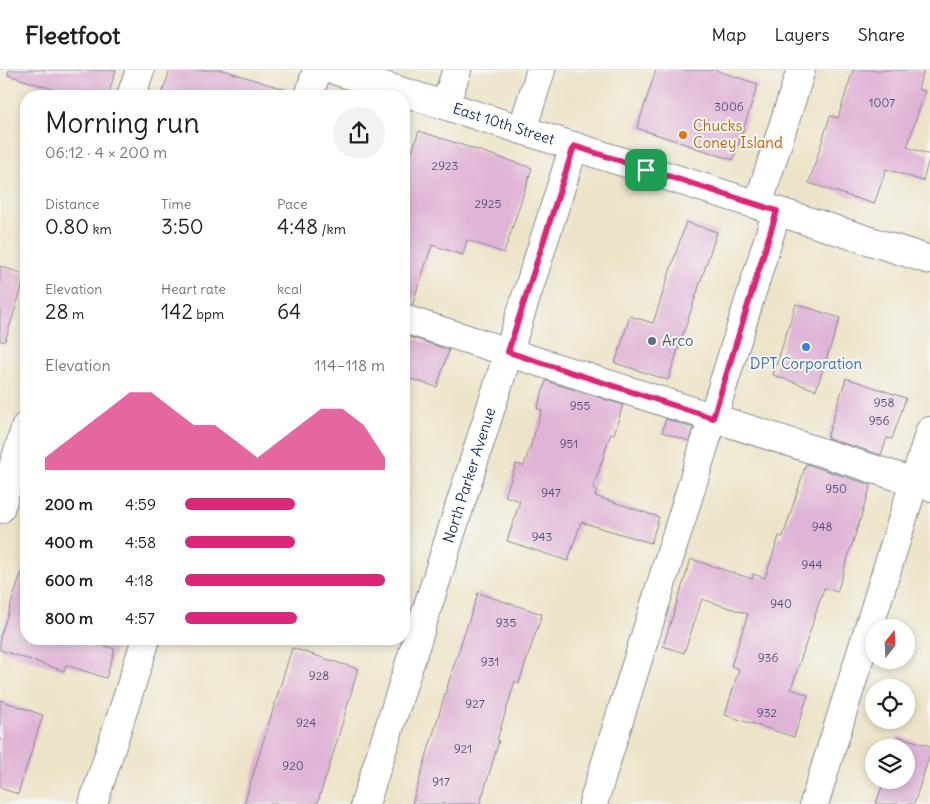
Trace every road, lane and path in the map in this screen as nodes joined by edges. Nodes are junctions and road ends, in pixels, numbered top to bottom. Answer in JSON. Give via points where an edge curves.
{"nodes":[{"id":1,"x":140,"y":70,"type":"edge"},
{"id":2,"x":317,"y":70,"type":"edge"},
{"id":3,"x":334,"y":70,"type":"edge"},
{"id":4,"x":457,"y":70,"type":"edge"},
{"id":5,"x":541,"y":70,"type":"edge"},
{"id":6,"x":801,"y":70,"type":"edge"},
{"id":7,"x":133,"y":90,"type":"edge"},
{"id":8,"x":311,"y":90,"type":"edge"},
{"id":9,"x":397,"y":90,"type":"edge"},
{"id":10,"x":410,"y":94,"type":"edge"},
{"id":11,"x":445,"y":105,"type":"junction"},
{"id":12,"x":522,"y":130,"type":"junction"},
{"id":13,"x":574,"y":146,"type":"junction"},
{"id":14,"x":768,"y":208,"type":"junction"},
{"id":15,"x":930,"y":260,"type":"edge"},
{"id":16,"x":410,"y":321,"type":"edge"},
{"id":17,"x":508,"y":352,"type":"junction"},
{"id":18,"x":713,"y":418,"type":"junction"},
{"id":19,"x":930,"y":431,"type":"edge"},
{"id":20,"x":20,"y":445,"type":"edge"},
{"id":21,"x":922,"y":485,"type":"edge"},
{"id":22,"x":0,"y":509,"type":"edge"},
{"id":23,"x":144,"y":645,"type":"edge"},
{"id":24,"x":93,"y":804,"type":"edge"},
{"id":25,"x":365,"y":804,"type":"edge"},
{"id":26,"x":593,"y":804,"type":"edge"},
{"id":27,"x":814,"y":804,"type":"edge"}],
"edges":[{"from":1,"to":7,"type":"street"},
{"from":2,"to":8,"type":"street"},
{"from":3,"to":9,"type":"street","name":"East 10th Street"},
{"from":4,"to":11,"type":"street"},
{"from":5,"to":12,"type":"street"},
{"from":6,"to":14,"type":"street"},
{"from":10,"to":11,"type":"street","name":"East 10th Street"},
{"from":11,"to":12,"type":"street","name":"East 10th Street"},
{"from":12,"to":13,"type":"street","name":"East 10th Street"},
{"from":13,"to":14,"type":"street","name":"East 10th Street"},
{"from":13,"to":17,"type":"street","name":"North Parker Avenue"},
{"from":14,"to":15,"type":"street","name":"East 10th Street"},
{"from":14,"to":18,"type":"street"},
{"from":16,"to":17,"type":"street"},
{"from":17,"to":18,"type":"street"},
{"from":17,"to":25,"type":"street","name":"North Parker Avenue"},
{"from":18,"to":21,"type":"street"},
{"from":18,"to":26,"type":"street"},
{"from":19,"to":21,"type":"street"},
{"from":20,"to":22,"type":"street"},
{"from":21,"to":27,"type":"street"},
{"from":23,"to":24,"type":"street"}]}
